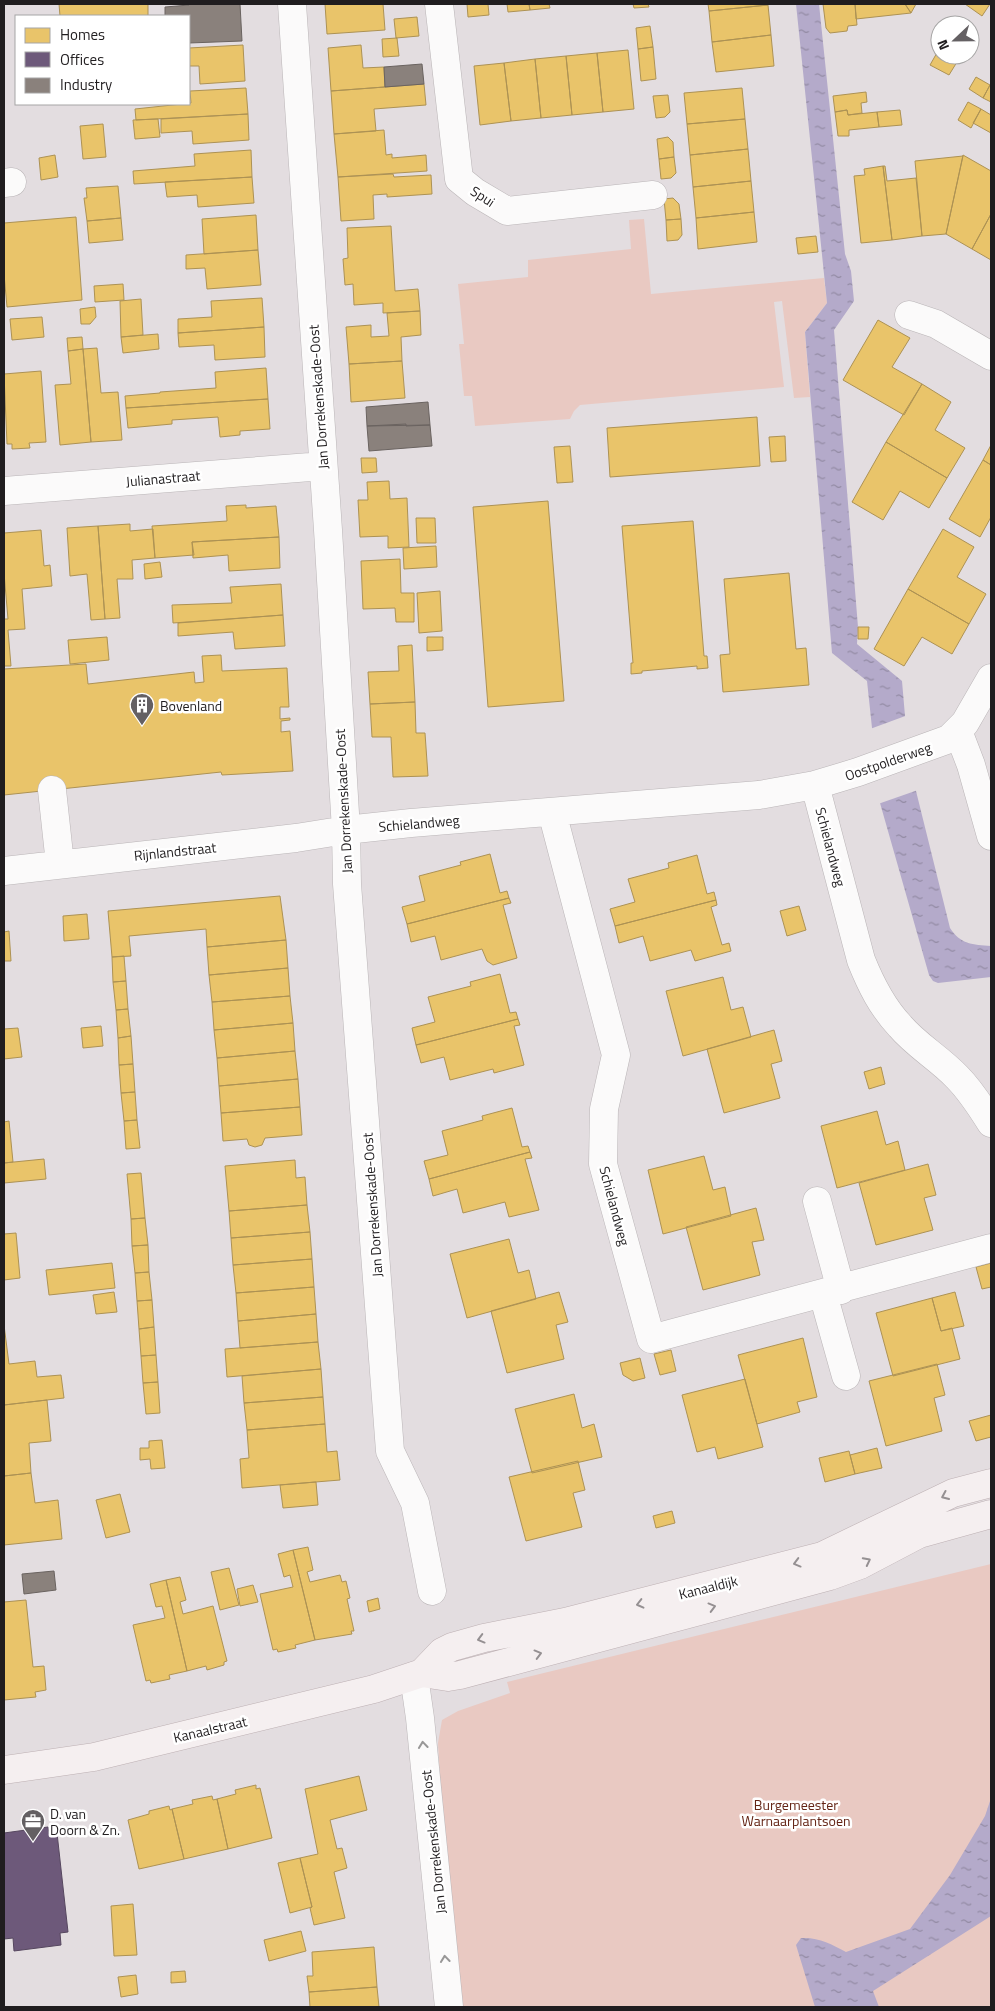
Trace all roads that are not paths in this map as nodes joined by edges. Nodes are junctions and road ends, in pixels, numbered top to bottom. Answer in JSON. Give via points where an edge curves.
{"nodes":[{"id":1,"x":292,"y":4,"type":"edge"},
{"id":2,"x":439,"y":4,"type":"edge"},
{"id":3,"x":653,"y":196,"type":"dead end"},
{"id":4,"x":909,"y":315,"type":"dead end"},
{"id":5,"x":991,"y":356,"type":"edge"},
{"id":6,"x":323,"y":466,"type":"junction"},
{"id":7,"x":4,"y":491,"type":"edge"},
{"id":8,"x":991,"y":678,"type":"edge"},
{"id":9,"x":958,"y":731,"type":"junction"},
{"id":10,"x":815,"y":785,"type":"junction"},
{"id":11,"x":52,"y":790,"type":"dead end"},
{"id":12,"x":552,"y":812,"type":"junction"},
{"id":13,"x":346,"y":830,"type":"junction"},
{"id":14,"x":991,"y":836,"type":"edge"},
{"id":15,"x":60,"y":864,"type":"junction"},
{"id":16,"x":4,"y":871,"type":"edge"},
{"id":17,"x":991,"y":1123,"type":"edge"},
{"id":18,"x":817,"y":1201,"type":"dead end"},
{"id":19,"x":991,"y":1248,"type":"edge"},
{"id":20,"x":832,"y":1292,"type":"junction"},
{"id":21,"x":846,"y":1376,"type":"dead end"},
{"id":22,"x":991,"y":1483,"type":"edge"},
{"id":23,"x":991,"y":1514,"type":"edge"},
{"id":24,"x":432,"y":1591,"type":"dead end"},
{"id":25,"x":418,"y":1675,"type":"junction"},
{"id":26,"x":4,"y":1770,"type":"edge"},
{"id":27,"x":450,"y":2007,"type":"edge"}],
"edges":[{"from":1,"to":6,"type":"street","name":"Jan Dorrekenskade-Oost"},
{"from":2,"to":3,"type":"street","name":"Spui","via":[[459,179],[507,211]]},
{"from":4,"to":5,"type":"street","via":[[936,324]]},
{"from":6,"to":7,"type":"street","name":"Julianastraat"},
{"from":6,"to":13,"type":"street","name":"Jan Dorrekenskade-Oost"},
{"from":8,"to":9,"type":"street","name":"Oostpolderweg"},
{"from":9,"to":10,"type":"street","name":"Oostpolderweg","via":[[920,750]]},
{"from":9,"to":14,"type":"street","via":[[972,765]]},
{"from":10,"to":12,"type":"street","name":"Schielandweg","via":[[759,795]]},
{"from":10,"to":17,"type":"street","name":"Schielandweg","via":[[872,987],[885,1009],[917,1044],[957,1077]]},
{"from":11,"to":15,"type":"street"},
{"from":12,"to":13,"type":"street","name":"Schielandweg"},
{"from":12,"to":20,"type":"street","name":"Schielandweg","via":[[616,1056],[604,1109],[603,1164],[651,1339]]},
{"from":13,"to":15,"type":"street","name":"Rijnlandstraat"},
{"from":13,"to":24,"type":"street","name":"Jan Dorrekenskade-Oost","via":[[347,884],[390,1451],[415,1503]]},
{"from":15,"to":16,"type":"street","name":"Rijnlandstraat"},
{"from":18,"to":20,"type":"street"},
{"from":19,"to":20,"type":"street","name":"Schielandweg"},
{"from":20,"to":21,"type":"street"},
{"from":22,"to":25,"type":"main road","name":"Kanaaldijk","one_way":true,"via":[[953,1493],[822,1556],[565,1622],[468,1642],[442,1652]]},
{"from":25,"to":23,"type":"main road","name":"Kanaaldijk","one_way":true,"via":[[460,1675],[830,1576],[860,1565],[919,1534]]},
{"from":25,"to":26,"type":"main road","name":"Kanaalstraat","via":[[350,1696],[94,1757]]},
{"from":27,"to":25,"type":"street","name":"Jan Dorrekenskade-Oost","one_way":true}]}
